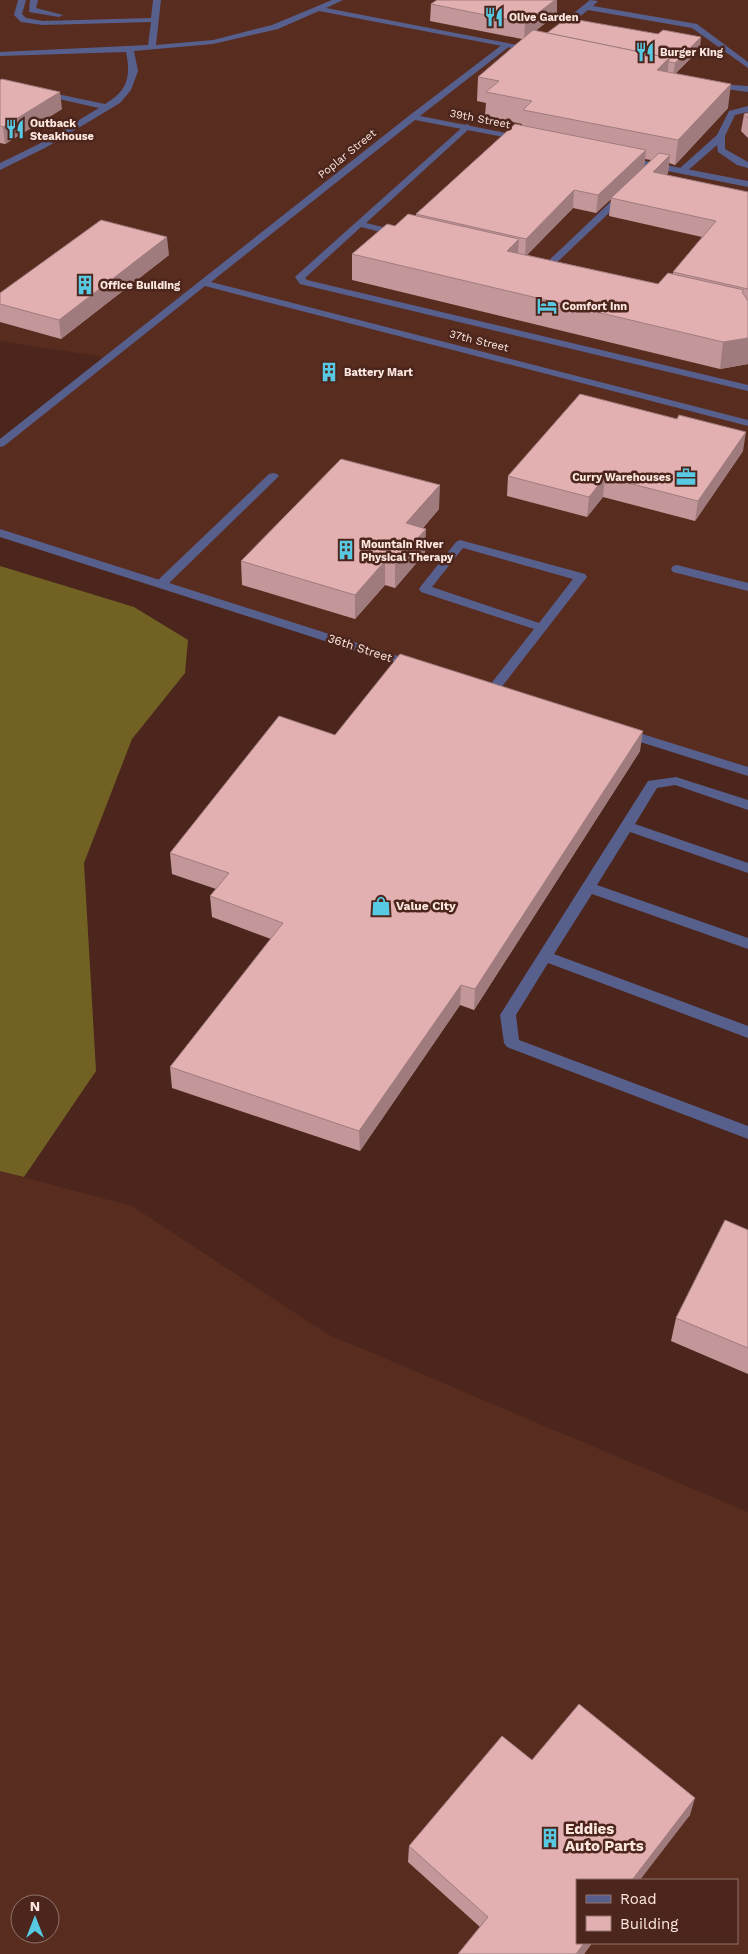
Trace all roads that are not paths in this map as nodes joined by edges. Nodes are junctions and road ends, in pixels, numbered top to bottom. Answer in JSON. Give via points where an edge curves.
{"nodes":[{"id":1,"x":22,"y":0,"type":"edge"},
{"id":2,"x":34,"y":0,"type":"edge"},
{"id":3,"x":157,"y":0,"type":"edge"},
{"id":4,"x":339,"y":0,"type":"edge"},
{"id":5,"x":596,"y":0,"type":"edge"},
{"id":6,"x":587,"y":7,"type":"junction"},
{"id":7,"x":318,"y":9,"type":"junction"},
{"id":8,"x":155,"y":20,"type":"junction"},
{"id":9,"x":548,"y":38,"type":"edge"},
{"id":10,"x":506,"y":46,"type":"junction"},
{"id":11,"x":152,"y":48,"type":"junction"},
{"id":12,"x":542,"y":48,"type":"edge"},
{"id":13,"x":130,"y":50,"type":"junction"},
{"id":14,"x":0,"y":54,"type":"edge"},
{"id":15,"x":748,"y":66,"type":"edge"},
{"id":16,"x":0,"y":84,"type":"edge"},
{"id":17,"x":704,"y":85,"type":"edge"},
{"id":18,"x":748,"y":89,"type":"edge"},
{"id":19,"x":106,"y":107,"type":"junction"},
{"id":20,"x":748,"y":109,"type":"edge"},
{"id":21,"x":413,"y":116,"type":"junction"},
{"id":22,"x":466,"y":127,"type":"junction"},
{"id":23,"x":721,"y":136,"type":"junction"},
{"id":24,"x":532,"y":141,"type":"edge"},
{"id":25,"x":616,"y":158,"type":"edge"},
{"id":26,"x":748,"y":165,"type":"edge"},
{"id":27,"x":0,"y":167,"type":"edge"},
{"id":28,"x":682,"y":171,"type":"junction"},
{"id":29,"x":748,"y":184,"type":"edge"},
{"id":30,"x":633,"y":186,"type":"edge"},
{"id":31,"x":360,"y":224,"type":"junction"},
{"id":32,"x":407,"y":235,"type":"edge"},
{"id":33,"x":547,"y":267,"type":"edge"},
{"id":34,"x":204,"y":283,"type":"junction"},
{"id":35,"x":748,"y":388,"type":"edge"},
{"id":36,"x":748,"y":424,"type":"edge"},
{"id":37,"x":0,"y":444,"type":"edge"},
{"id":38,"x":273,"y":476,"type":"dead end"},
{"id":39,"x":0,"y":533,"type":"edge"},
{"id":40,"x":677,"y":569,"type":"dead end"},
{"id":41,"x":161,"y":584,"type":"junction"},
{"id":42,"x":748,"y":588,"type":"edge"},
{"id":43,"x":540,"y":627,"type":"junction"},
{"id":44,"x":423,"y":668,"type":"edge"},
{"id":45,"x":478,"y":686,"type":"edge"},
{"id":46,"x":615,"y":730,"type":"edge"},
{"id":47,"x":748,"y":772,"type":"edge"},
{"id":48,"x":748,"y":805,"type":"edge"},
{"id":49,"x":626,"y":826,"type":"junction"},
{"id":50,"x":748,"y":868,"type":"edge"},
{"id":51,"x":588,"y":887,"type":"junction"},
{"id":52,"x":748,"y":944,"type":"edge"},
{"id":53,"x":544,"y":956,"type":"junction"},
{"id":54,"x":748,"y":1032,"type":"edge"},
{"id":55,"x":748,"y":1133,"type":"edge"}],
"edges":[{"from":1,"to":8,"type":"street","via":[[18,15],[24,20],[43,23]]},
{"from":2,"to":8,"type":"street","via":[[32,10],[51,15]]},
{"from":3,"to":8,"type":"street"},
{"from":4,"to":7,"type":"street"},
{"from":5,"to":6,"type":"street"},
{"from":6,"to":9,"type":"street"},
{"from":6,"to":15,"type":"street","via":[[694,26]]},
{"from":7,"to":10,"type":"street"},
{"from":7,"to":11,"type":"street","via":[[247,35]]},
{"from":8,"to":11,"type":"street"},
{"from":10,"to":12,"type":"street"},
{"from":10,"to":21,"type":"street","name":"Poplar Street"},
{"from":11,"to":13,"type":"street"},
{"from":13,"to":14,"type":"street"},
{"from":13,"to":19,"type":"street","via":[[134,72],[127,90]]},
{"from":16,"to":19,"type":"street"},
{"from":17,"to":18,"type":"street"},
{"from":19,"to":27,"type":"street"},
{"from":20,"to":23,"type":"street","via":[[732,113]]},
{"from":21,"to":22,"type":"street","name":"39th Street"},
{"from":21,"to":34,"type":"street","name":"Poplar Street"},
{"from":22,"to":24,"type":"street","name":"39th Street"},
{"from":22,"to":31,"type":"street"},
{"from":23,"to":26,"type":"street","via":[[721,150]]},
{"from":23,"to":28,"type":"street"},
{"from":25,"to":28,"type":"street","via":[[650,169]]},
{"from":28,"to":29,"type":"street"},
{"from":30,"to":33,"type":"street"},
{"from":31,"to":32,"type":"street"},
{"from":31,"to":35,"type":"street","via":[[300,277],[303,282]]},
{"from":34,"to":36,"type":"street","name":"37th Street"},
{"from":34,"to":37,"type":"street"},
{"from":38,"to":41,"type":"street"},
{"from":39,"to":41,"type":"street","name":"36th Street"},
{"from":40,"to":42,"type":"street"},
{"from":41,"to":44,"type":"street","name":"36th Street"},
{"from":43,"to":43,"type":"street","via":[[581,576],[460,544],[424,589]]},
{"from":43,"to":45,"type":"street","via":[[497,692]]},
{"from":46,"to":47,"type":"street"},
{"from":48,"to":49,"type":"street","via":[[676,781],[653,784]]},
{"from":49,"to":50,"type":"street"},
{"from":49,"to":51,"type":"street"},
{"from":51,"to":52,"type":"street"},
{"from":51,"to":53,"type":"street"},
{"from":53,"to":54,"type":"street"},
{"from":53,"to":55,"type":"street","via":[[508,1014],[512,1043]]}]}
